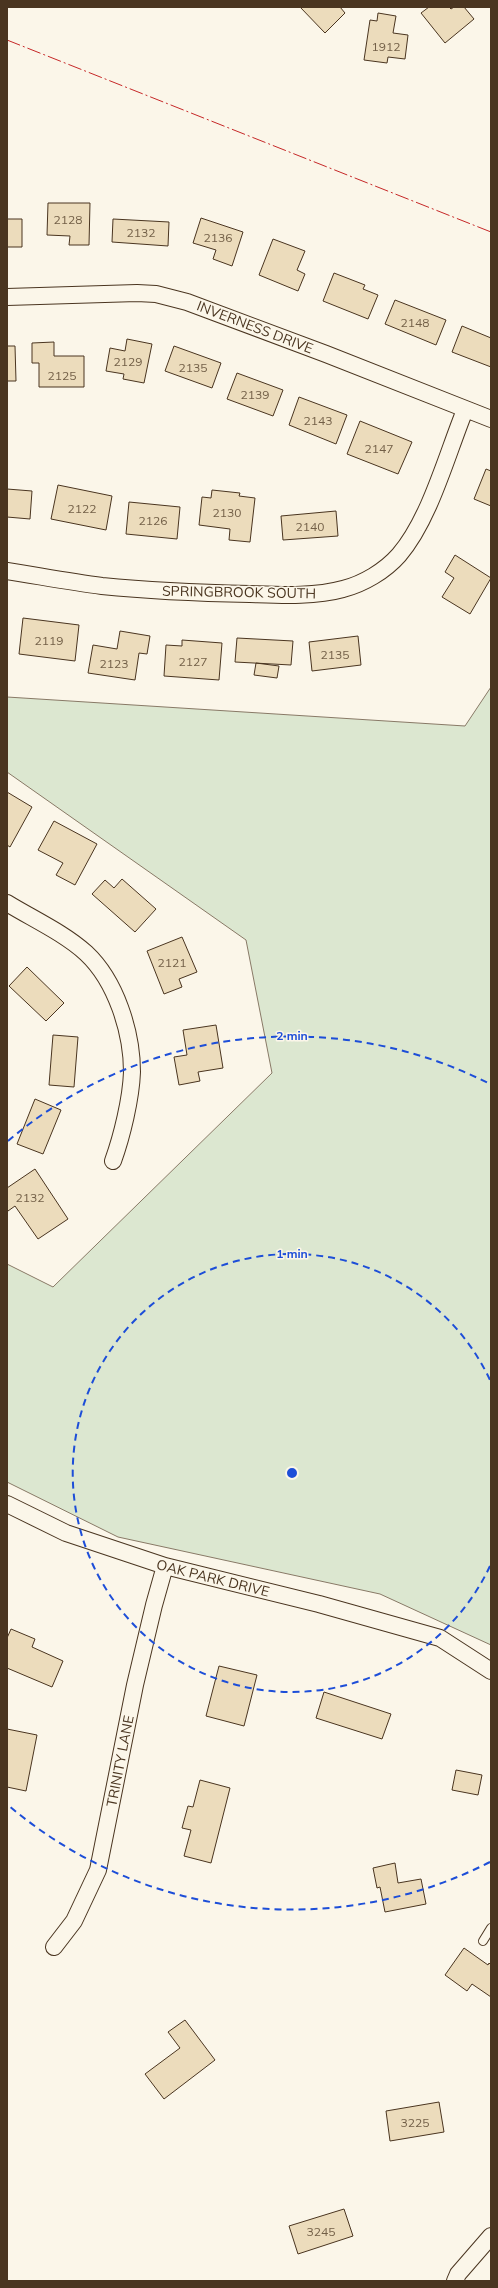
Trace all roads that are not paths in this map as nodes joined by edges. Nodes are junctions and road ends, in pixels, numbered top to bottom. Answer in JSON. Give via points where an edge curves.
{"nodes":[{"id":1,"x":7,"y":297,"type":"edge"},
{"id":2,"x":465,"y":410,"type":"junction"},
{"id":3,"x":491,"y":419,"type":"edge"},
{"id":4,"x":7,"y":571,"type":"edge"},
{"id":5,"x":7,"y":903,"type":"edge"},
{"id":6,"x":113,"y":1161,"type":"dead end"},
{"id":7,"x":7,"y":1504,"type":"edge"},
{"id":8,"x":165,"y":1566,"type":"junction"},
{"id":9,"x":491,"y":1671,"type":"edge"},
{"id":10,"x":491,"y":1928,"type":"edge"},
{"id":11,"x":483,"y":1941,"type":"dead end"},
{"id":12,"x":54,"y":1947,"type":"dead end"},
{"id":13,"x":491,"y":2236,"type":"edge"},
{"id":14,"x":455,"y":2281,"type":"edge"}],
"edges":[{"from":1,"to":2,"type":"street","name":"INVERNESS DRIVE","via":[[156,294],[187,302],[319,351]]},
{"from":2,"to":3,"type":"street","name":"INVERNESS DRIVE"},
{"from":2,"to":4,"type":"street","name":"SPRINGBROOK SOUTH","via":[[413,536],[388,566],[357,584],[322,593],[189,593],[100,586]]},
{"from":5,"to":6,"type":"street","via":[[69,940],[87,954],[99,968],[117,999],[128,1040],[132,1073],[130,1092]]},
{"from":7,"to":8,"type":"street","name":"OAK PARK DRIVE","via":[[66,1533]]},
{"from":8,"to":9,"type":"street","name":"OAK PARK DRIVE","via":[[425,1632],[440,1638]]},
{"from":8,"to":12,"type":"street","name":"TRINITY LANE","via":[[135,1685],[98,1870],[74,1921]]},
{"from":10,"to":11,"type":"lane"},
{"from":13,"to":14,"type":"street","via":[[458,2274]]}]}
